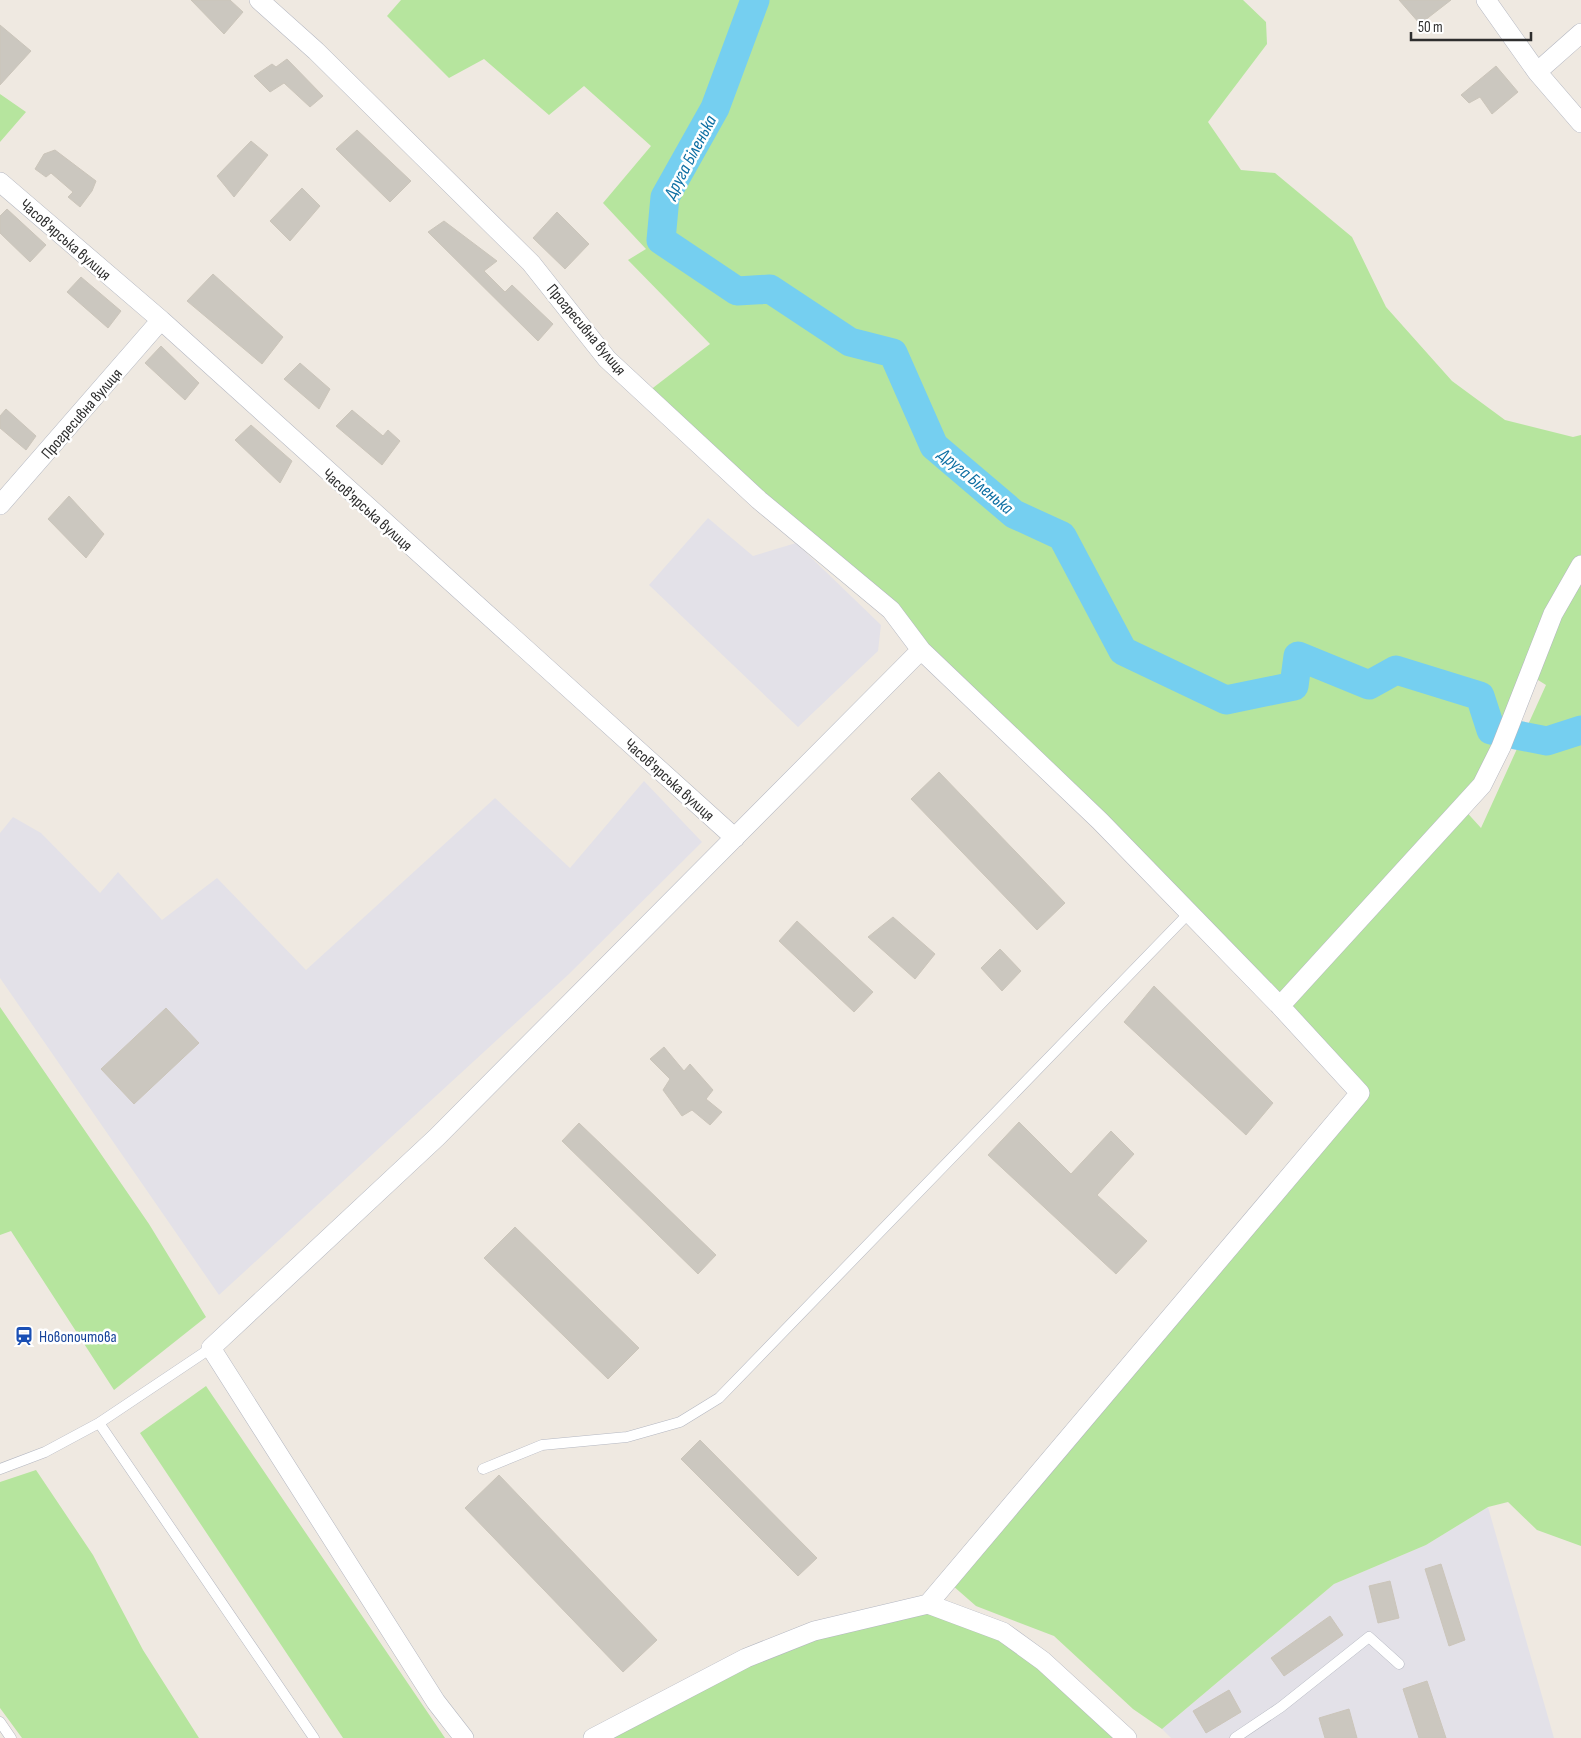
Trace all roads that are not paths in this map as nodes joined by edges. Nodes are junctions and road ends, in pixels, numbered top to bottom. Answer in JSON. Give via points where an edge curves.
{"nodes":[{"id":1,"x":259,"y":0,"type":"edge"},
{"id":2,"x":1486,"y":0,"type":"edge"},
{"id":3,"x":1581,"y":33,"type":"edge"},
{"id":4,"x":1537,"y":72,"type":"junction"},
{"id":5,"x":1581,"y":123,"type":"edge"},
{"id":6,"x":0,"y":182,"type":"edge"},
{"id":7,"x":161,"y":320,"type":"junction"},
{"id":8,"x":0,"y":505,"type":"edge"},
{"id":9,"x":1581,"y":565,"type":"edge"},
{"id":10,"x":921,"y":650,"type":"junction"},
{"id":11,"x":735,"y":838,"type":"junction"},
{"id":12,"x":1189,"y":912,"type":"junction"},
{"id":13,"x":1280,"y":1006,"type":"junction"},
{"id":14,"x":210,"y":1348,"type":"junction"},
{"id":15,"x":99,"y":1423,"type":"junction"},
{"id":16,"x":0,"y":1469,"type":"edge"},
{"id":17,"x":483,"y":1469,"type":"dead end"},
{"id":18,"x":928,"y":1604,"type":"junction"},
{"id":19,"x":1399,"y":1664,"type":"dead end"},
{"id":20,"x":0,"y":1722,"type":"edge"},
{"id":21,"x":11,"y":1738,"type":"edge"},
{"id":22,"x":314,"y":1738,"type":"edge"},
{"id":23,"x":464,"y":1738,"type":"edge"},
{"id":24,"x":593,"y":1738,"type":"edge"},
{"id":25,"x":1127,"y":1738,"type":"edge"},
{"id":26,"x":1235,"y":1738,"type":"edge"}],
"edges":[{"from":1,"to":10,"type":"street","name":"Прогресивна вулиця","via":[[316,51],[531,263],[607,358],[759,500],[891,610]]},
{"from":2,"to":4,"type":"street"},
{"from":3,"to":4,"type":"street"},
{"from":4,"to":5,"type":"street"},
{"from":6,"to":7,"type":"street","name":"Часов'ярська вулиця"},
{"from":7,"to":8,"type":"street","name":"Прогресивна вулиця"},
{"from":7,"to":11,"type":"street","name":"Часов'ярська вулиця"},
{"from":9,"to":13,"type":"street","via":[[1553,614],[1501,747],[1482,785]]},
{"from":10,"to":11,"type":"street"},
{"from":10,"to":12,"type":"street","name":"Прогресивна вулиця","via":[[1100,821]]},
{"from":11,"to":14,"type":"street","via":[[437,1137]]},
{"from":12,"to":13,"type":"street","name":"Прогресивна вулиця"},
{"from":12,"to":17,"type":"lane","via":[[719,1398],[680,1422],[627,1437],[542,1445]]},
{"from":13,"to":18,"type":"street","name":"Прогресивна вулиця","via":[[1360,1093]]},
{"from":14,"to":15,"type":"lane"},
{"from":14,"to":23,"type":"street","via":[[436,1702]]},
{"from":15,"to":16,"type":"lane","via":[[45,1452]]},
{"from":15,"to":22,"type":"lane"},
{"from":18,"to":24,"type":"street","via":[[814,1631],[746,1658]]},
{"from":18,"to":25,"type":"street","via":[[1003,1632],[1043,1661]]},
{"from":19,"to":26,"type":"lane","via":[[1369,1637],[1281,1707]]},
{"from":20,"to":21,"type":"lane"}]}
